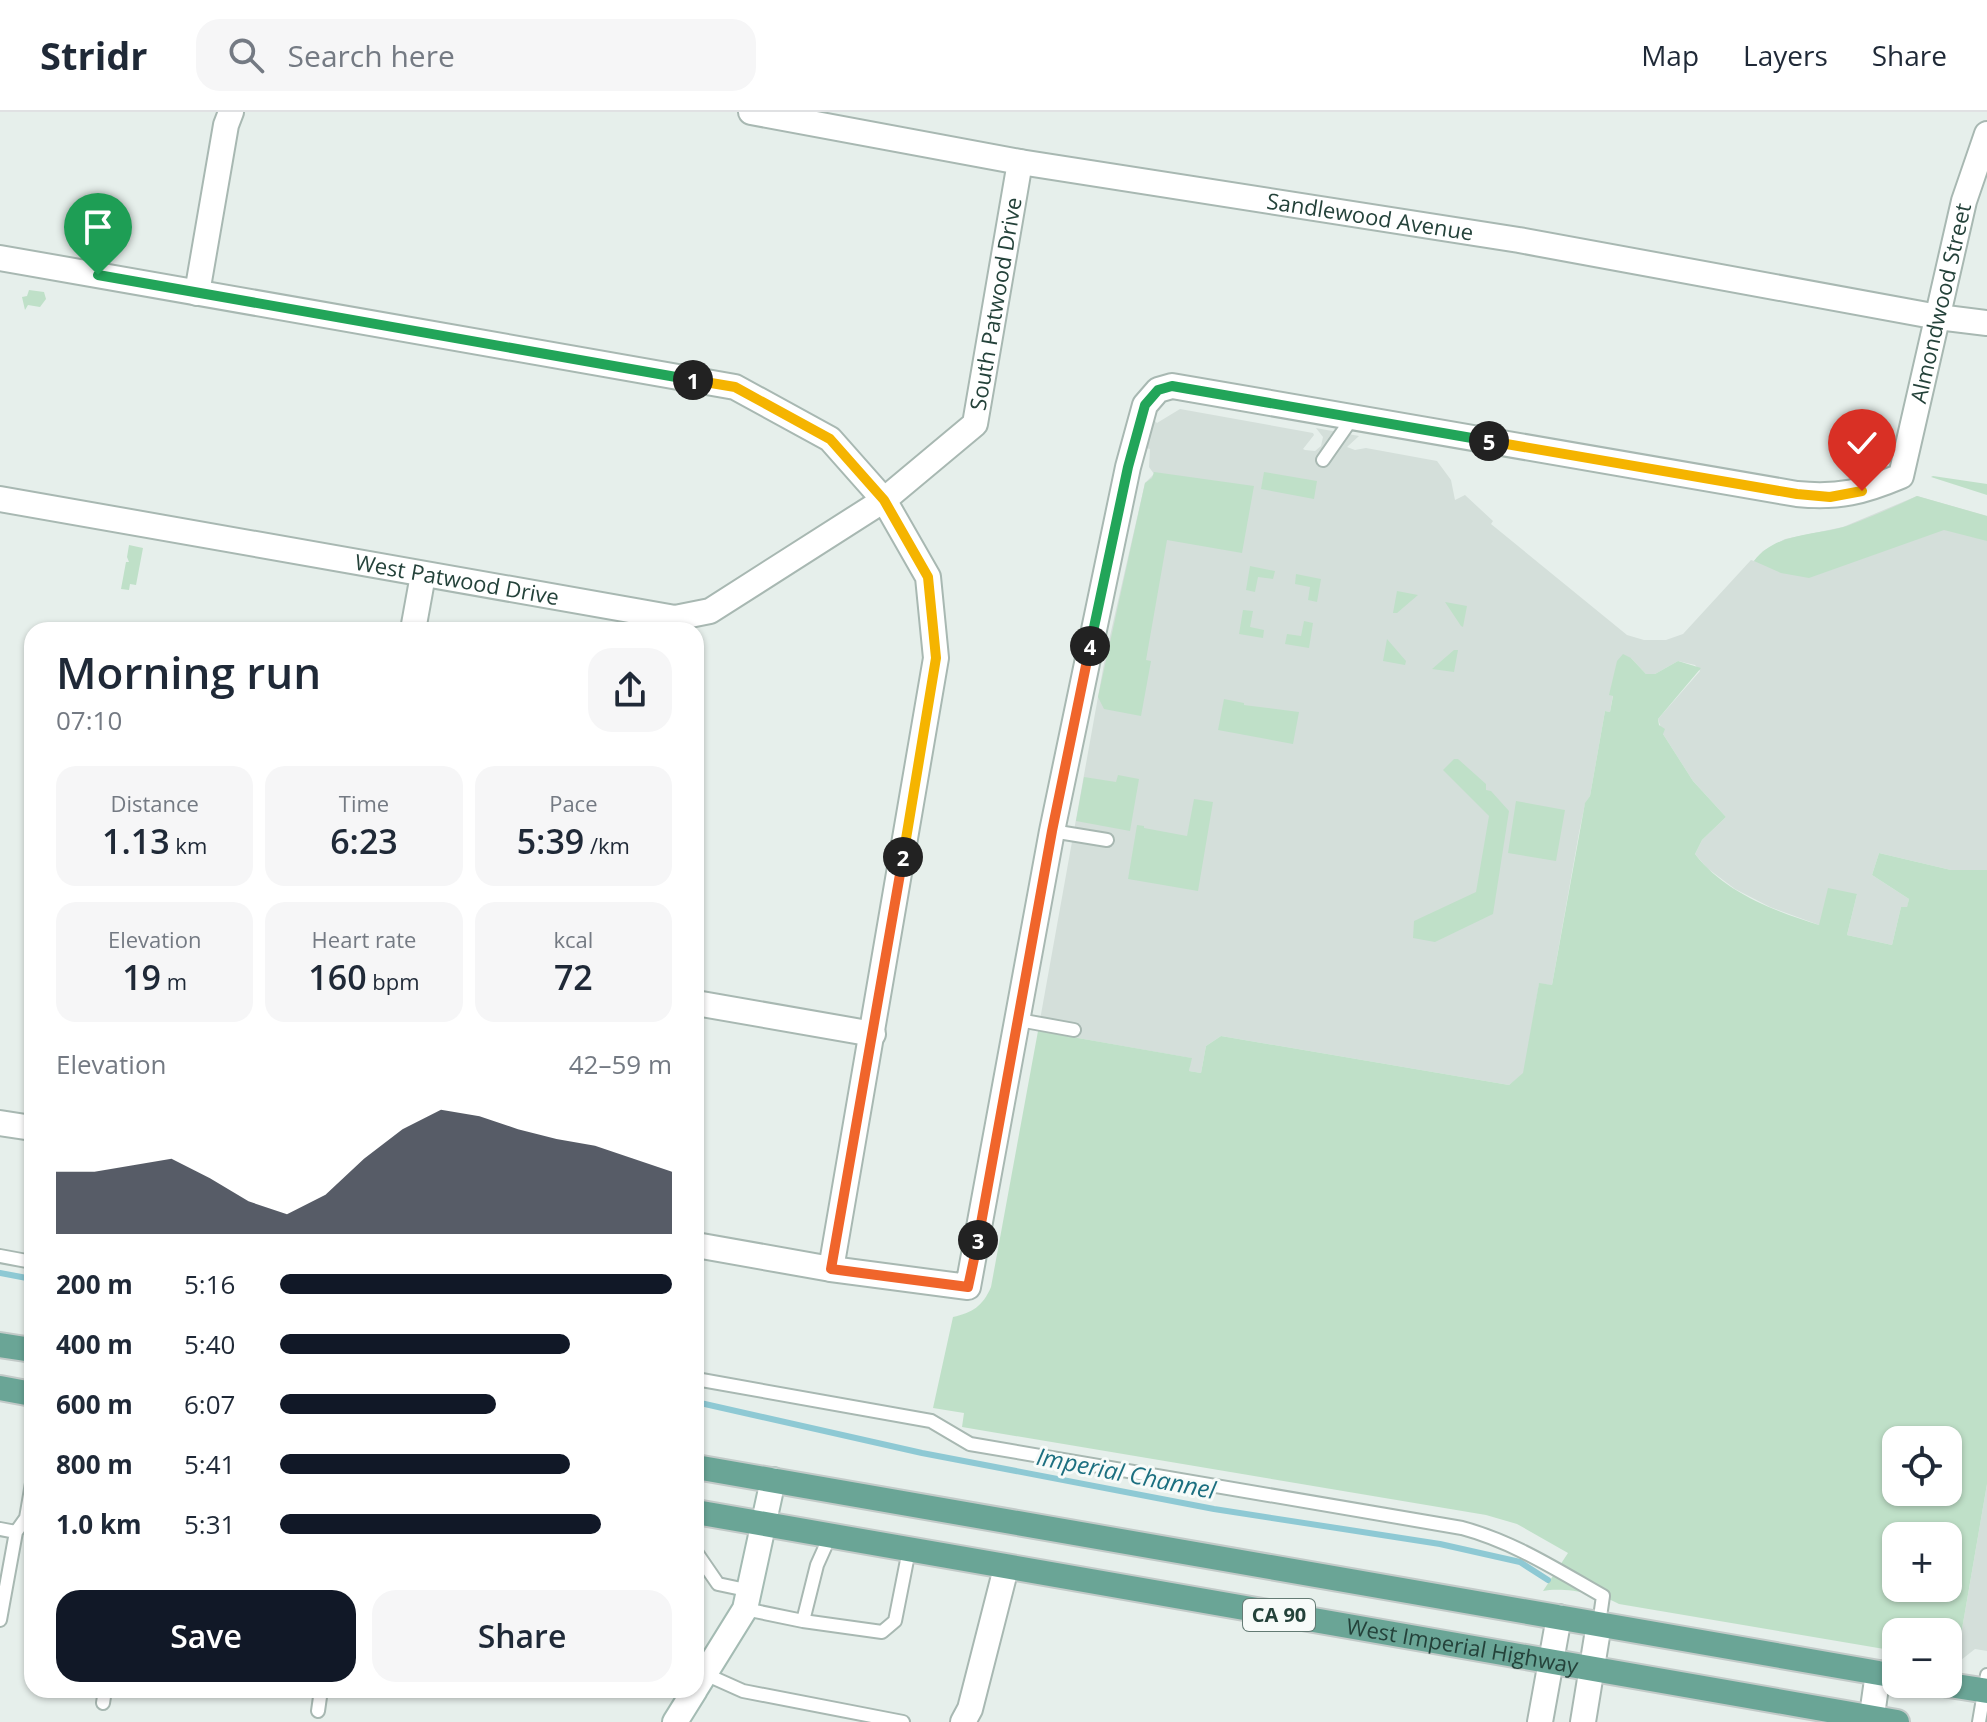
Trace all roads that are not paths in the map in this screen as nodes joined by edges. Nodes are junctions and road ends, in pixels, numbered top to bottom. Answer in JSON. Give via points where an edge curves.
{"nodes":[{"id":1,"x":231,"y":112,"type":"edge"},
{"id":2,"x":751,"y":112,"type":"edge"},
{"id":3,"x":1987,"y":134,"type":"edge"},
{"id":4,"x":1020,"y":162,"type":"junction"},
{"id":5,"x":0,"y":258,"type":"edge"},
{"id":6,"x":197,"y":293,"type":"junction"},
{"id":7,"x":1938,"y":317,"type":"junction"},
{"id":8,"x":1987,"y":323,"type":"edge"},
{"id":9,"x":1353,"y":417,"type":"junction"},
{"id":10,"x":1323,"y":460,"type":"dead end"},
{"id":11,"x":0,"y":499,"type":"edge"},
{"id":12,"x":884,"y":500,"type":"junction"},
{"id":13,"x":423,"y":575,"type":"junction"},
{"id":14,"x":414,"y":622,"type":"edge"},
{"id":15,"x":1052,"y":831,"type":"junction"},
{"id":16,"x":1107,"y":840,"type":"dead end"},
{"id":17,"x":704,"y":1004,"type":"edge"},
{"id":18,"x":1019,"y":1020,"type":"junction"},
{"id":19,"x":1074,"y":1030,"type":"dead end"},
{"id":20,"x":873,"y":1034,"type":"junction"},
{"id":21,"x":0,"y":1123,"type":"edge"},
{"id":22,"x":24,"y":1127,"type":"edge"},
{"id":23,"x":704,"y":1246,"type":"edge"},
{"id":24,"x":0,"y":1256,"type":"edge"},
{"id":25,"x":24,"y":1260,"type":"edge"},
{"id":26,"x":831,"y":1269,"type":"junction"},
{"id":27,"x":0,"y":1345,"type":"edge"},
{"id":28,"x":24,"y":1349,"type":"edge"},
{"id":29,"x":704,"y":1380,"type":"edge"},
{"id":30,"x":0,"y":1388,"type":"edge"},
{"id":31,"x":24,"y":1392,"type":"edge"},
{"id":32,"x":704,"y":1468,"type":"edge"},
{"id":33,"x":773,"y":1480,"type":"junction"},
{"id":34,"x":704,"y":1513,"type":"edge"},
{"id":35,"x":24,"y":1521,"type":"edge"},
{"id":36,"x":765,"y":1524,"type":"junction"},
{"id":37,"x":0,"y":1529,"type":"edge"},
{"id":38,"x":16,"y":1532,"type":"junction"},
{"id":39,"x":830,"y":1536,"type":"junction"},
{"id":40,"x":909,"y":1550,"type":"junction"},
{"id":41,"x":1006,"y":1568,"type":"junction"},
{"id":42,"x":704,"y":1569,"type":"edge"},
{"id":43,"x":748,"y":1600,"type":"junction"},
{"id":44,"x":1559,"y":1617,"type":"junction"},
{"id":45,"x":0,"y":1620,"type":"edge"},
{"id":46,"x":803,"y":1621,"type":"junction"},
{"id":47,"x":1599,"y":1624,"type":"junction"},
{"id":48,"x":1551,"y":1662,"type":"junction"},
{"id":49,"x":1592,"y":1669,"type":"junction"},
{"id":50,"x":1882,"y":1673,"type":"edge"},
{"id":51,"x":704,"y":1674,"type":"edge"},
{"id":52,"x":704,"y":1685,"type":"edge"},
{"id":53,"x":1962,"y":1685,"type":"edge"},
{"id":54,"x":1986,"y":1686,"type":"edge"},
{"id":55,"x":1882,"y":1688,"type":"edge"},
{"id":56,"x":320,"y":1698,"type":"edge"},
{"id":57,"x":690,"y":1698,"type":"edge"},
{"id":58,"x":318,"y":1711,"type":"dead end"},
{"id":59,"x":1871,"y":1720,"type":"edge"},
{"id":60,"x":675,"y":1722,"type":"edge"},
{"id":61,"x":903,"y":1722,"type":"edge"},
{"id":62,"x":963,"y":1722,"type":"edge"},
{"id":63,"x":1540,"y":1722,"type":"edge"},
{"id":64,"x":1583,"y":1722,"type":"edge"},
{"id":65,"x":1897,"y":1722,"type":"edge"},
{"id":66,"x":1979,"y":1722,"type":"edge"}],
"edges":[{"from":1,"to":6,"type":"street"},
{"from":2,"to":4,"type":"street","name":"Sandlewood Avenue"},
{"from":3,"to":7,"type":"street","name":"Almondwood Street","via":[[1964,201]]},
{"from":4,"to":7,"type":"street","name":"Sandlewood Avenue","via":[[1519,240]]},
{"from":4,"to":12,"type":"street","name":"South Patwood Drive","via":[[975,424]]},
{"from":5,"to":6,"type":"street"},
{"from":6,"to":12,"type":"street","via":[[735,387],[830,439]]},
{"from":7,"to":8,"type":"street","name":"Sandlewood Avenue"},
{"from":7,"to":9,"type":"street","name":"Almondwood Street","via":[[1901,476],[1847,495],[1816,496]]},
{"from":9,"to":10,"type":"lane"},
{"from":9,"to":15,"type":"street","via":[[1172,386],[1148,399],[1128,467]]},
{"from":11,"to":13,"type":"street","name":"West Patwood Drive"},
{"from":12,"to":13,"type":"street","name":"West Patwood Drive","via":[[710,611],[675,618]]},
{"from":12,"to":20,"type":"street","via":[[928,577],[936,658]]},
{"from":13,"to":14,"type":"street"},
{"from":15,"to":16,"type":"lane"},
{"from":15,"to":18,"type":"street"},
{"from":17,"to":20,"type":"street"},
{"from":18,"to":19,"type":"lane"},
{"from":18,"to":26,"type":"street","via":[[968,1287]]},
{"from":20,"to":26,"type":"street"},
{"from":21,"to":22,"type":"street"},
{"from":23,"to":26,"type":"street"},
{"from":24,"to":25,"type":"lane"},
{"from":27,"to":28,"type":"main road"},
{"from":29,"to":47,"type":"lane","via":[[931,1421],[970,1444],[1493,1536],[1603,1596]]},
{"from":30,"to":31,"type":"main road"},
{"from":32,"to":33,"type":"main road","name":"West Imperial Highway","number":"CA 90"},
{"from":33,"to":36,"type":"street"},
{"from":33,"to":44,"type":"main road","name":"West Imperial Highway","number":"CA 90"},
{"from":34,"to":36,"type":"main road","name":"West Imperial Highway","number":"CA 90"},
{"from":35,"to":38,"type":"lane"},
{"from":36,"to":39,"type":"main road","name":"West Imperial Highway","number":"CA 90"},
{"from":36,"to":43,"type":"street"},
{"from":37,"to":38,"type":"lane"},
{"from":38,"to":45,"type":"lane"},
{"from":39,"to":40,"type":"main road","name":"West Imperial Highway","number":"CA 90"},
{"from":39,"to":46,"type":"lane"},
{"from":40,"to":41,"type":"main road","name":"West Imperial Highway","number":"CA 90"},
{"from":40,"to":46,"type":"lane","via":[[895,1621],[882,1632]]},
{"from":41,"to":48,"type":"main road","name":"West Imperial Highway","number":"CA 90"},
{"from":41,"to":62,"type":"street"},
{"from":42,"to":43,"type":"lane","via":[[718,1584]]},
{"from":43,"to":46,"type":"lane"},
{"from":43,"to":51,"type":"street"},
{"from":44,"to":47,"type":"main road","name":"West Imperial Highway","number":"CA 90"},
{"from":44,"to":48,"type":"street"},
{"from":47,"to":49,"type":"street"},
{"from":47,"to":50,"type":"main road","name":"West Imperial Highway","number":"CA 90"},
{"from":48,"to":49,"type":"main road","name":"West Imperial Highway","number":"CA 90"},
{"from":48,"to":63,"type":"street"},
{"from":49,"to":59,"type":"main road","name":"West Imperial Highway","number":"CA 90"},
{"from":49,"to":64,"type":"street"},
{"from":52,"to":61,"type":"lane"},
{"from":53,"to":54,"type":"main road"},
{"from":54,"to":66,"type":"lane"},
{"from":55,"to":59,"type":"street"},
{"from":56,"to":58,"type":"lane"},
{"from":57,"to":60,"type":"street"},
{"from":59,"to":65,"type":"main road","name":"West Imperial Highway","number":"CA 90"}]}
